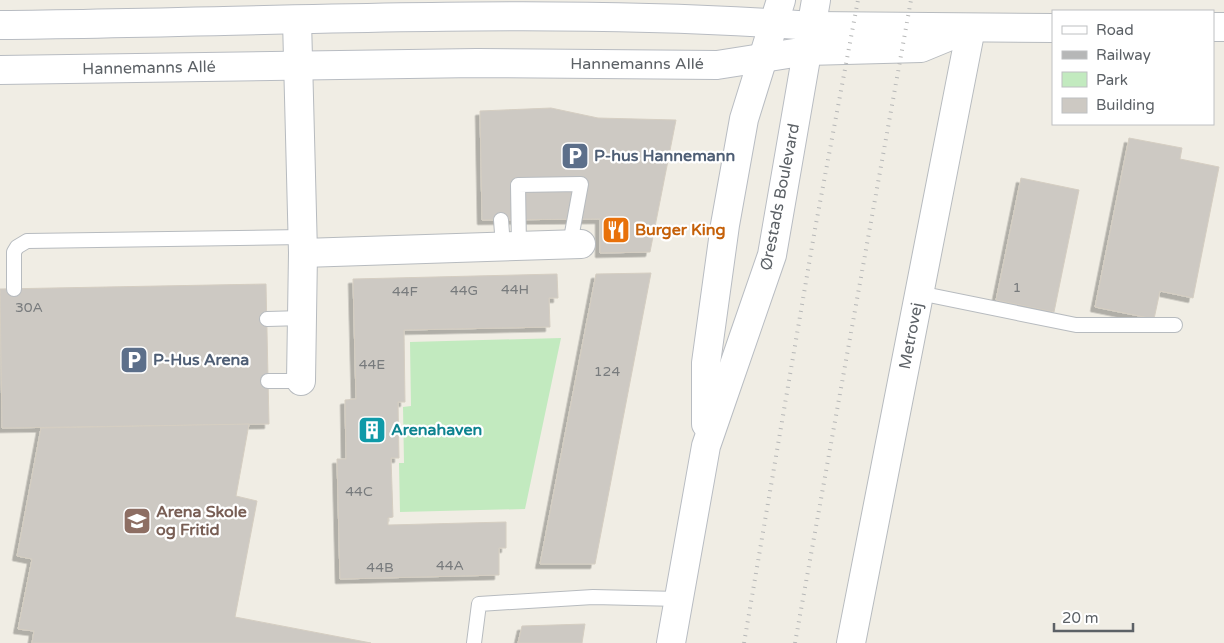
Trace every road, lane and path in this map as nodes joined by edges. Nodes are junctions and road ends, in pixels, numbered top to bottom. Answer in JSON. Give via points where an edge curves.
{"nodes":[{"id":1,"x":816,"y":0,"type":"edge"},
{"id":2,"x":778,"y":12,"type":"edge"},
{"id":3,"x":297,"y":20,"type":"junction"},
{"id":4,"x":0,"y":25,"type":"edge"},
{"id":5,"x":971,"y":28,"type":"junction"},
{"id":6,"x":1052,"y":28,"type":"edge"},
{"id":7,"x":810,"y":39,"type":"junction"},
{"id":8,"x":763,"y":58,"type":"junction"},
{"id":9,"x":299,"y":66,"type":"junction"},
{"id":10,"x":0,"y":70,"type":"edge"},
{"id":11,"x":508,"y":237,"type":"junction"},
{"id":12,"x":575,"y":244,"type":"joint"},
{"id":13,"x":303,"y":245,"type":"junction"},
{"id":14,"x":14,"y":288,"type":"dead end"},
{"id":15,"x":919,"y":293,"type":"junction"},
{"id":16,"x":303,"y":318,"type":"junction"},
{"id":17,"x":267,"y":319,"type":"dead end"},
{"id":18,"x":1175,"y":325,"type":"dead end"},
{"id":19,"x":268,"y":381,"type":"dead end"},
{"id":20,"x":301,"y":381,"type":"joint"},
{"id":21,"x":706,"y":446,"type":"junction"},
{"id":22,"x":679,"y":598,"type":"junction"},
{"id":23,"x":474,"y":643,"type":"edge"},
{"id":24,"x":671,"y":643,"type":"edge"},
{"id":25,"x":851,"y":643,"type":"edge"}],
"edges":[{"from":1,"to":7,"type":"street","name":"Ørestads Boulevard"},
{"from":2,"to":3,"type":"street","name":"Hannemanns Allé","via":[[724,20]]},
{"from":2,"to":7,"type":"street","name":"Hannemanns Allé"},
{"from":2,"to":8,"type":"street","name":"Ørestads Boulevard"},
{"from":3,"to":4,"type":"street","name":"Hannemanns Allé"},
{"from":3,"to":9,"type":"street"},
{"from":5,"to":6,"type":"street","name":"Hannemanns Allé"},
{"from":5,"to":7,"type":"street","name":"Hannemanns Allé","via":[[921,48]]},
{"from":5,"to":15,"type":"street","name":"Metrovej"},
{"from":7,"to":8,"type":"street","name":"Hannemanns Allé"},
{"from":7,"to":21,"type":"street","name":"Ørestads Boulevard","via":[[772,255]]},
{"from":8,"to":9,"type":"street","name":"Hannemanns Allé","via":[[717,64]]},
{"from":8,"to":21,"type":"street","name":"Ørestads Boulevard","via":[[744,119],[725,225],[706,362]]},
{"from":9,"to":10,"type":"street","name":"Hannemanns Allé"},
{"from":9,"to":13,"type":"street"},
{"from":11,"to":12,"type":"street"},
{"from":11,"to":12,"type":"lane","via":[[518,185],[581,184]]},
{"from":11,"to":13,"type":"street"},
{"from":13,"to":14,"type":"lane","via":[[40,240],[21,244],[14,252]]},
{"from":13,"to":16,"type":"street"},
{"from":15,"to":18,"type":"lane","via":[[1076,325]]},
{"from":15,"to":25,"type":"street","name":"Metrovej"},
{"from":16,"to":17,"type":"lane"},
{"from":16,"to":20,"type":"street"},
{"from":19,"to":20,"type":"lane"},
{"from":21,"to":22,"type":"street","name":"Ørestads Boulevard"},
{"from":22,"to":23,"type":"lane","via":[[593,597],[479,604]]},
{"from":22,"to":24,"type":"street","name":"Ørestads Boulevard"}]}
